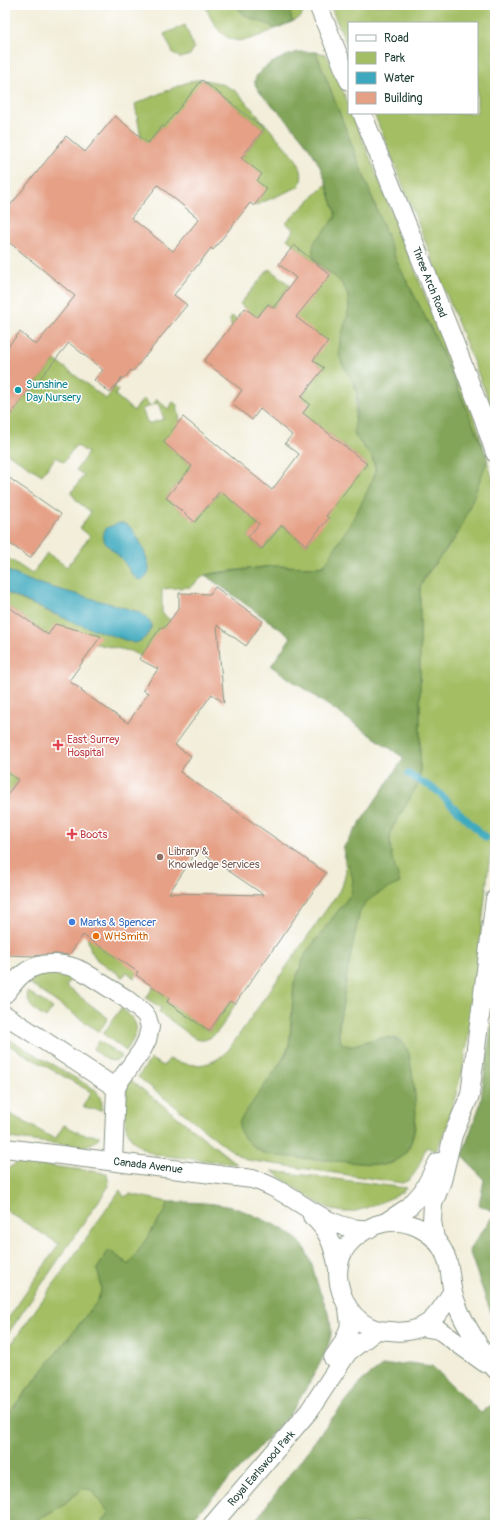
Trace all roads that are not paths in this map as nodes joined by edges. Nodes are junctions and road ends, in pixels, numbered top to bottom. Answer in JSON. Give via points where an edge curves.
{"nodes":[{"id":1,"x":318,"y":5,"type":"edge"},
{"id":2,"x":348,"y":79,"type":"edge"},
{"id":3,"x":362,"y":114,"type":"edge"},
{"id":4,"x":495,"y":453,"type":"edge"},
{"id":5,"x":495,"y":899,"type":"edge"},
{"id":6,"x":5,"y":994,"type":"edge"},
{"id":7,"x":5,"y":1015,"type":"edge"},
{"id":8,"x":116,"y":1088,"type":"junction"},
{"id":9,"x":453,"y":1135,"type":"junction"},
{"id":10,"x":5,"y":1148,"type":"edge"},
{"id":11,"x":113,"y":1161,"type":"junction"},
{"id":12,"x":288,"y":1196,"type":"junction"},
{"id":13,"x":386,"y":1222,"type":"junction"},
{"id":14,"x":369,"y":1229,"type":"junction"},
{"id":15,"x":435,"y":1239,"type":"junction"},
{"id":16,"x":338,"y":1271,"type":"junction"},
{"id":17,"x":452,"y":1292,"type":"junction"},
{"id":18,"x":348,"y":1308,"type":"junction"},
{"id":19,"x":422,"y":1327,"type":"junction"},
{"id":20,"x":377,"y":1330,"type":"junction"},
{"id":21,"x":495,"y":1370,"type":"edge"},
{"id":22,"x":309,"y":1411,"type":"junction"},
{"id":23,"x":212,"y":1525,"type":"edge"}],
"edges":[{"from":1,"to":2,"type":"street"},
{"from":3,"to":4,"type":"street","name":"Three Arch Road","via":[[454,339]]},
{"from":5,"to":9,"type":"street","via":[[470,1095]]},
{"from":6,"to":8,"type":"street","via":[[22,974],[31,968],[62,965],[84,972],[144,1013],[150,1027],[147,1040]]},
{"from":7,"to":8,"type":"street"},
{"from":8,"to":11,"type":"street"},
{"from":9,"to":13,"type":"street","via":[[423,1191],[409,1207]]},
{"from":9,"to":15,"type":"street","via":[[442,1181],[433,1204]]},
{"from":10,"to":11,"type":"street","name":"Canada Avenue"},
{"from":11,"to":12,"type":"street","name":"Canada Avenue","via":[[252,1179]]},
{"from":12,"to":14,"type":"street","name":"Canada Avenue","via":[[334,1223],[357,1229]]},
{"from":12,"to":16,"type":"street","name":"Canada Avenue","via":[[324,1228],[334,1248]]},
{"from":13,"to":14,"type":"street"},
{"from":13,"to":15,"type":"street","via":[[414,1225]]},
{"from":14,"to":16,"type":"street","via":[[346,1248]]},
{"from":15,"to":17,"type":"street","via":[[449,1264]]},
{"from":16,"to":18,"type":"street","via":[[341,1291]]},
{"from":17,"to":19,"type":"street","via":[[436,1315]]},
{"from":17,"to":21,"type":"street","via":[[467,1327]]},
{"from":18,"to":20,"type":"street","via":[[361,1322]]},
{"from":18,"to":22,"type":"street","name":"Royal Earlswood Park","via":[[350,1326],[343,1343],[321,1378]]},
{"from":19,"to":20,"type":"street","via":[[404,1333]]},
{"from":19,"to":21,"type":"street","via":[[439,1330]]},
{"from":20,"to":22,"type":"street","name":"Royal Earlswood Park","via":[[348,1352]]},
{"from":22,"to":23,"type":"street","name":"Royal Earlswood Park"}]}
